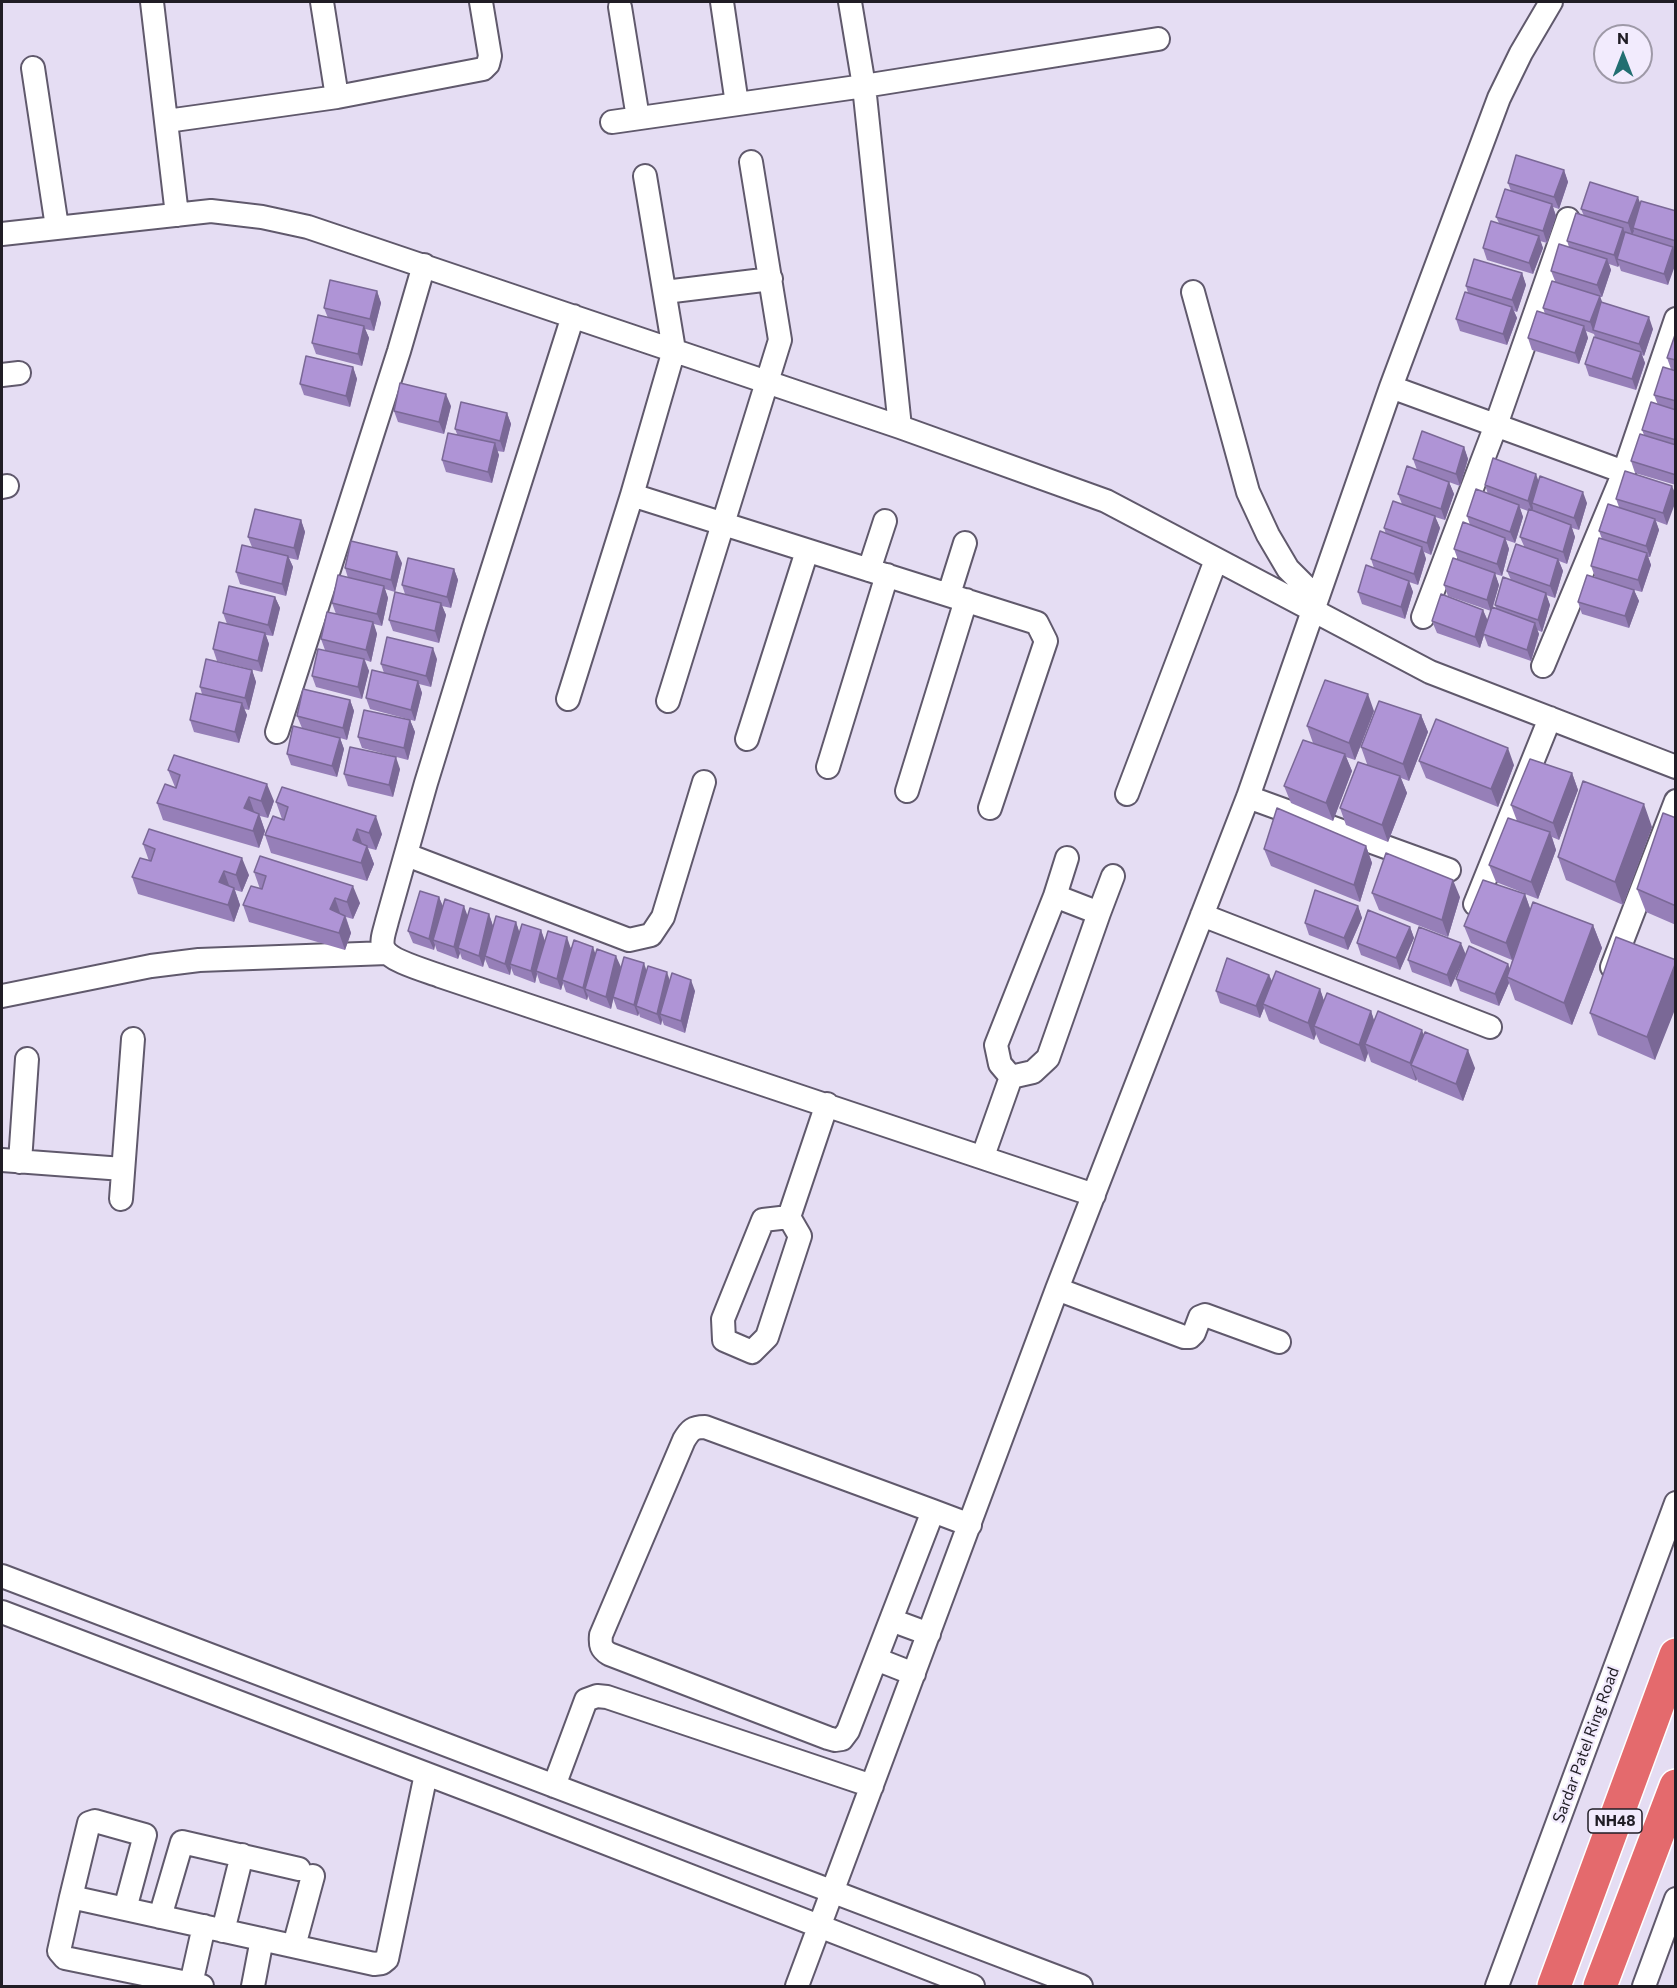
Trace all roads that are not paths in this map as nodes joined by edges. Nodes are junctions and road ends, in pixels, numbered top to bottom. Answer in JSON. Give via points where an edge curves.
{"nodes":[{"id":1,"x":152,"y":2,"type":"edge"},
{"id":2,"x":322,"y":2,"type":"edge"},
{"id":3,"x":482,"y":2,"type":"edge"},
{"id":4,"x":722,"y":2,"type":"edge"},
{"id":5,"x":850,"y":2,"type":"edge"},
{"id":6,"x":1551,"y":2,"type":"edge"},
{"id":7,"x":620,"y":7,"type":"dead end"},
{"id":8,"x":1158,"y":39,"type":"dead end"},
{"id":9,"x":33,"y":68,"type":"dead end"},
{"id":10,"x":864,"y":86,"type":"junction"},
{"id":11,"x":337,"y":97,"type":"junction"},
{"id":12,"x":737,"y":104,"type":"junction"},
{"id":13,"x":638,"y":118,"type":"junction"},
{"id":14,"x":167,"y":121,"type":"junction"},
{"id":15,"x":612,"y":122,"type":"dead end"},
{"id":16,"x":751,"y":162,"type":"dead end"},
{"id":17,"x":645,"y":176,"type":"dead end"},
{"id":18,"x":177,"y":215,"type":"junction"},
{"id":19,"x":1568,"y":219,"type":"dead end"},
{"id":20,"x":57,"y":227,"type":"junction"},
{"id":21,"x":2,"y":234,"type":"edge"},
{"id":22,"x":424,"y":266,"type":"junction"},
{"id":23,"x":771,"y":279,"type":"junction"},
{"id":24,"x":665,"y":292,"type":"junction"},
{"id":25,"x":1193,"y":292,"type":"dead end"},
{"id":26,"x":573,"y":316,"type":"junction"},
{"id":27,"x":1676,"y":319,"type":"edge"},
{"id":28,"x":674,"y":350,"type":"junction"},
{"id":29,"x":767,"y":382,"type":"junction"},
{"id":30,"x":1391,"y":387,"type":"junction"},
{"id":31,"x":1496,"y":425,"type":"junction"},
{"id":32,"x":900,"y":427,"type":"junction"},
{"id":33,"x":1624,"y":472,"type":"junction"},
{"id":34,"x":632,"y":495,"type":"junction"},
{"id":35,"x":885,"y":521,"type":"dead end"},
{"id":36,"x":723,"y":525,"type":"junction"},
{"id":37,"x":965,"y":543,"type":"dead end"},
{"id":38,"x":807,"y":551,"type":"junction"},
{"id":39,"x":1216,"y":560,"type":"junction"},
{"id":40,"x":878,"y":572,"type":"junction"},
{"id":41,"x":958,"y":597,"type":"junction"},
{"id":42,"x":1315,"y":604,"type":"junction"},
{"id":43,"x":1423,"y":617,"type":"dead end"},
{"id":44,"x":1543,"y":666,"type":"dead end"},
{"id":45,"x":568,"y":699,"type":"dead end"},
{"id":46,"x":668,"y":701,"type":"dead end"},
{"id":47,"x":1550,"y":718,"type":"junction"},
{"id":48,"x":277,"y":732,"type":"dead end"},
{"id":49,"x":747,"y":739,"type":"dead end"},
{"id":50,"x":828,"y":767,"type":"dead end"},
{"id":51,"x":1676,"y":767,"type":"edge"},
{"id":52,"x":704,"y":782,"type":"dead end"},
{"id":53,"x":907,"y":791,"type":"dead end"},
{"id":54,"x":1127,"y":794,"type":"dead end"},
{"id":55,"x":1248,"y":797,"type":"junction"},
{"id":56,"x":1676,"y":801,"type":"edge"},
{"id":57,"x":990,"y":808,"type":"dead end"},
{"id":58,"x":407,"y":855,"type":"junction"},
{"id":59,"x":1067,"y":858,"type":"dead end"},
{"id":60,"x":1449,"y":870,"type":"dead end"},
{"id":61,"x":1113,"y":876,"type":"dead end"},
{"id":62,"x":1055,"y":896,"type":"junction"},
{"id":63,"x":1475,"y":904,"type":"edge"},
{"id":64,"x":1099,"y":914,"type":"junction"},
{"id":65,"x":1202,"y":915,"type":"junction"},
{"id":66,"x":387,"y":953,"type":"junction"},
{"id":67,"x":1604,"y":987,"type":"edge"},
{"id":68,"x":2,"y":996,"type":"edge"},
{"id":69,"x":1490,"y":1027,"type":"dead end"},
{"id":70,"x":133,"y":1040,"type":"dead end"},
{"id":71,"x":27,"y":1059,"type":"dead end"},
{"id":72,"x":1011,"y":1077,"type":"junction"},
{"id":73,"x":827,"y":1104,"type":"junction"},
{"id":74,"x":983,"y":1156,"type":"junction"},
{"id":75,"x":10,"y":1161,"type":"edge"},
{"id":76,"x":123,"y":1169,"type":"junction"},
{"id":77,"x":1094,"y":1195,"type":"junction"},
{"id":78,"x":121,"y":1199,"type":"dead end"},
{"id":79,"x":789,"y":1217,"type":"junction"},
{"id":80,"x":1057,"y":1289,"type":"junction"},
{"id":81,"x":1280,"y":1342,"type":"dead end"},
{"id":82,"x":1676,"y":1503,"type":"edge"},
{"id":83,"x":933,"y":1511,"type":"junction"},
{"id":84,"x":970,"y":1525,"type":"junction"},
{"id":85,"x":2,"y":1576,"type":"edge"},
{"id":86,"x":2,"y":1612,"type":"edge"},
{"id":87,"x":891,"y":1620,"type":"junction"},
{"id":88,"x":929,"y":1634,"type":"junction"},
{"id":89,"x":1676,"y":1655,"type":"edge"},
{"id":90,"x":876,"y":1659,"type":"junction"},
{"id":91,"x":914,"y":1674,"type":"junction"},
{"id":92,"x":426,"y":1774,"type":"junction"},
{"id":93,"x":554,"y":1786,"type":"junction"},
{"id":94,"x":872,"y":1786,"type":"junction"},
{"id":95,"x":1676,"y":1786,"type":"edge"},
{"id":96,"x":242,"y":1855,"type":"junction"},
{"id":97,"x":833,"y":1891,"type":"junction"},
{"id":98,"x":71,"y":1897,"type":"junction"},
{"id":99,"x":1676,"y":1899,"type":"edge"},
{"id":100,"x":125,"y":1909,"type":"junction"},
{"id":101,"x":160,"y":1917,"type":"junction"},
{"id":102,"x":819,"y":1927,"type":"junction"},
{"id":103,"x":213,"y":1928,"type":"junction"},
{"id":104,"x":262,"y":1939,"type":"junction"},
{"id":105,"x":294,"y":1946,"type":"junction"},
{"id":106,"x":196,"y":1985,"type":"edge"},
{"id":107,"x":253,"y":1986,"type":"edge"},
{"id":108,"x":796,"y":1986,"type":"edge"},
{"id":109,"x":973,"y":1986,"type":"edge"},
{"id":110,"x":1081,"y":1986,"type":"edge"},
{"id":111,"x":1497,"y":1986,"type":"edge"},
{"id":112,"x":1554,"y":1986,"type":"edge"},
{"id":113,"x":1600,"y":1986,"type":"edge"},
{"id":114,"x":1644,"y":1986,"type":"edge"}],
"edges":[{"from":1,"to":14,"type":"street"},
{"from":2,"to":11,"type":"street"},
{"from":3,"to":11,"type":"street","via":[[490,56],[483,69]]},
{"from":4,"to":12,"type":"street"},
{"from":5,"to":10,"type":"street"},
{"from":6,"to":30,"type":"street","via":[[1499,98]]},
{"from":7,"to":13,"type":"street"},
{"from":8,"to":10,"type":"street"},
{"from":9,"to":20,"type":"street"},
{"from":10,"to":12,"type":"street"},
{"from":10,"to":32,"type":"street"},
{"from":11,"to":14,"type":"street"},
{"from":12,"to":13,"type":"street"},
{"from":13,"to":15,"type":"street"},
{"from":14,"to":18,"type":"street"},
{"from":16,"to":23,"type":"street"},
{"from":17,"to":24,"type":"street"},
{"from":18,"to":20,"type":"street"},
{"from":18,"to":22,"type":"street","via":[[212,211],[262,217],[308,227]]},
{"from":19,"to":31,"type":"street"},
{"from":20,"to":21,"type":"street"},
{"from":22,"to":26,"type":"street"},
{"from":22,"to":48,"type":"street"},
{"from":23,"to":24,"type":"street"},
{"from":23,"to":29,"type":"street","via":[[780,340]]},
{"from":24,"to":28,"type":"street"},
{"from":25,"to":42,"type":"street","via":[[1248,492],[1288,569]]},
{"from":26,"to":28,"type":"street"},
{"from":26,"to":58,"type":"street","via":[[453,694]]},
{"from":27,"to":33,"type":"street"},
{"from":28,"to":29,"type":"street"},
{"from":28,"to":34,"type":"street"},
{"from":29,"to":32,"type":"street"},
{"from":29,"to":36,"type":"street"},
{"from":30,"to":31,"type":"street"},
{"from":30,"to":42,"type":"street"},
{"from":31,"to":33,"type":"street"},
{"from":31,"to":43,"type":"street"},
{"from":32,"to":39,"type":"street","via":[[1106,501]]},
{"from":33,"to":44,"type":"street"},
{"from":34,"to":36,"type":"street"},
{"from":34,"to":45,"type":"street"},
{"from":35,"to":40,"type":"street"},
{"from":36,"to":38,"type":"street"},
{"from":36,"to":46,"type":"street"},
{"from":37,"to":41,"type":"street"},
{"from":38,"to":40,"type":"street"},
{"from":38,"to":49,"type":"street"},
{"from":39,"to":42,"type":"street"},
{"from":39,"to":54,"type":"street"},
{"from":40,"to":41,"type":"street"},
{"from":40,"to":50,"type":"street"},
{"from":41,"to":53,"type":"street"},
{"from":41,"to":57,"type":"street","via":[[1037,623],[1046,641]]},
{"from":42,"to":47,"type":"street","via":[[1430,672]]},
{"from":42,"to":55,"type":"street"},
{"from":47,"to":51,"type":"street"},
{"from":47,"to":63,"type":"street"},
{"from":52,"to":58,"type":"street","via":[[663,917],[651,934],[629,940]]},
{"from":55,"to":60,"type":"street"},
{"from":55,"to":65,"type":"street"},
{"from":56,"to":67,"type":"street"},
{"from":58,"to":66,"type":"street","via":[[382,941]]},
{"from":59,"to":62,"type":"street"},
{"from":61,"to":64,"type":"street"},
{"from":62,"to":64,"type":"street"},
{"from":62,"to":72,"type":"street","via":[[996,1045],[1000,1064]]},
{"from":64,"to":72,"type":"street","via":[[1048,1058],[1033,1072]]},
{"from":65,"to":69,"type":"street"},
{"from":65,"to":77,"type":"street"},
{"from":66,"to":68,"type":"street","via":[[199,960]]},
{"from":66,"to":73,"type":"street","via":[[440,976]]},
{"from":70,"to":76,"type":"street"},
{"from":71,"to":75,"type":"street"},
{"from":72,"to":74,"type":"street"},
{"from":73,"to":74,"type":"street"},
{"from":73,"to":79,"type":"street"},
{"from":74,"to":77,"type":"street"},
{"from":75,"to":76,"type":"street"},
{"from":76,"to":78,"type":"street"},
{"from":77,"to":80,"type":"street"},
{"from":79,"to":79,"type":"street","via":[[763,1220],[723,1319],[724,1340],[752,1352],[766,1336],[800,1236]]},
{"from":80,"to":81,"type":"street","via":[[1184,1337],[1190,1337],[1200,1317],[1205,1316]]},
{"from":80,"to":84,"type":"street"},
{"from":82,"to":111,"type":"street","name":"Sardar Patel Ring Road"},
{"from":83,"to":84,"type":"street"},
{"from":83,"to":87,"type":"street"},
{"from":83,"to":90,"type":"street","via":[[696,1427],[684,1440],[600,1644],[609,1654],[835,1740],[842,1739],[848,1731]]},
{"from":84,"to":88,"type":"street"},
{"from":85,"to":93,"type":"street"},
{"from":86,"to":92,"type":"street"},
{"from":87,"to":88,"type":"street"},
{"from":87,"to":90,"type":"street"},
{"from":88,"to":91,"type":"street"},
{"from":89,"to":112,"type":"highway","number":"NH48"},
{"from":90,"to":91,"type":"street"},
{"from":91,"to":94,"type":"street"},
{"from":92,"to":102,"type":"street"},
{"from":92,"to":105,"type":"street","via":[[387,1959],[374,1965]]},
{"from":93,"to":94,"type":"street","via":[[586,1700],[597,1696]]},
{"from":93,"to":97,"type":"street"},
{"from":94,"to":97,"type":"street"},
{"from":95,"to":113,"type":"highway","number":"NH48"},
{"from":96,"to":101,"type":"street","via":[[182,1842]]},
{"from":96,"to":103,"type":"street"},
{"from":96,"to":105,"type":"street","via":[[306,1872]]},
{"from":97,"to":102,"type":"street"},
{"from":97,"to":110,"type":"street"},
{"from":98,"to":100,"type":"street"},
{"from":98,"to":100,"type":"street","via":[[90,1823],[95,1821],[145,1835]]},
{"from":98,"to":106,"type":"street","via":[[59,1951],[65,1958]]},
{"from":99,"to":114,"type":"street"},
{"from":100,"to":101,"type":"street"},
{"from":101,"to":103,"type":"street"},
{"from":102,"to":108,"type":"street"},
{"from":102,"to":109,"type":"street"},
{"from":103,"to":104,"type":"street"},
{"from":103,"to":106,"type":"street"},
{"from":104,"to":105,"type":"street"},
{"from":104,"to":107,"type":"street"}]}
